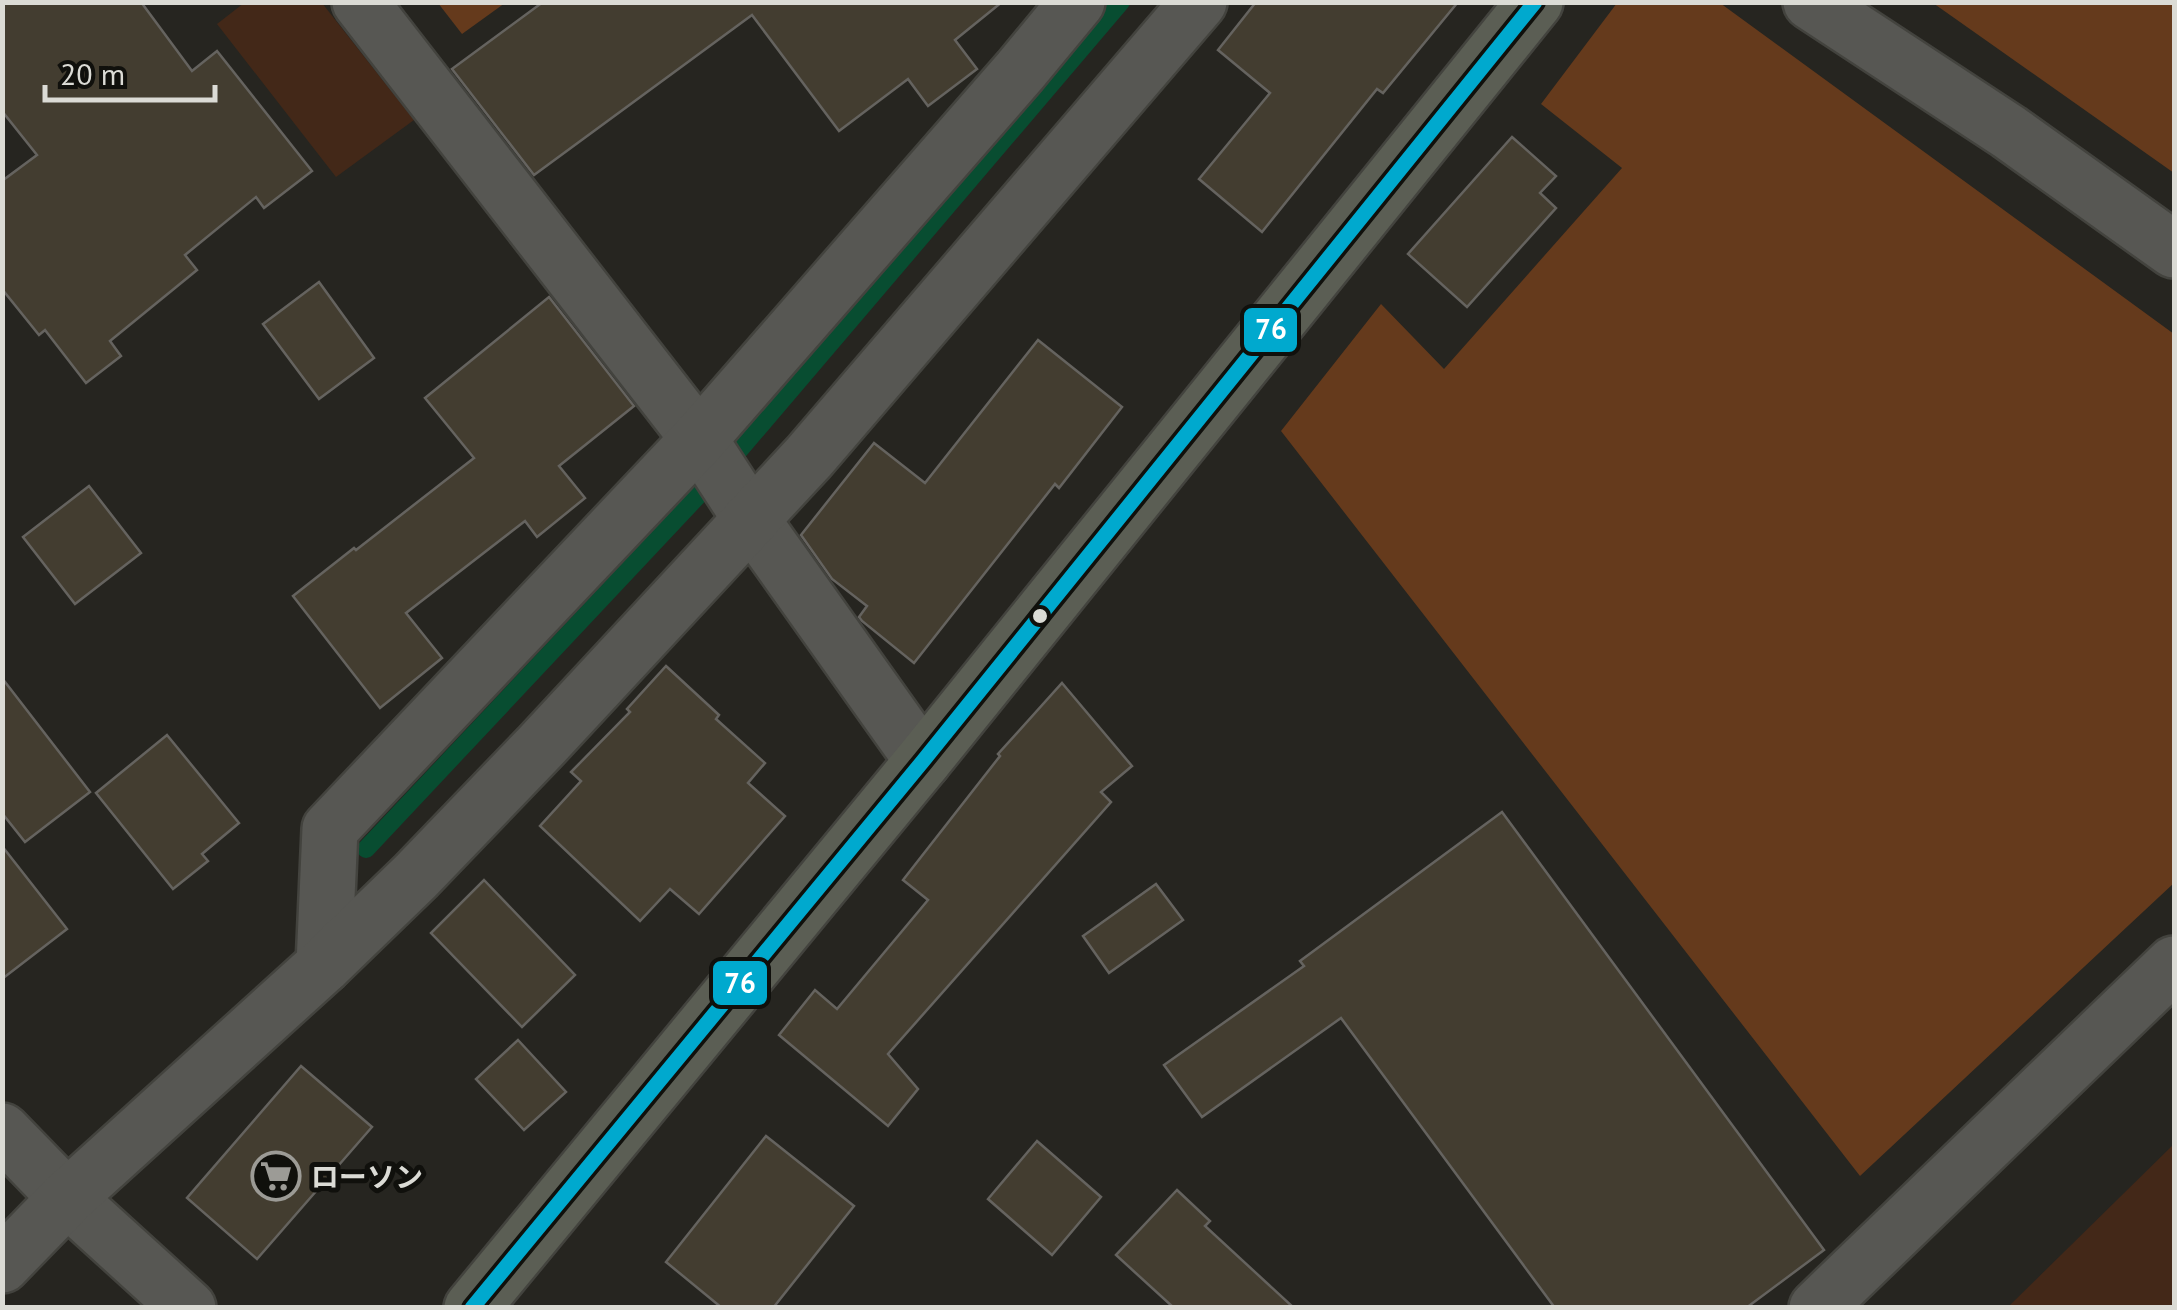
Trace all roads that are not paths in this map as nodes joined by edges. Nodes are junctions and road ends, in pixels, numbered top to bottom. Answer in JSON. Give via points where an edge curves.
{"nodes":[{"id":1,"x":360,"y":2,"type":"edge"},
{"id":2,"x":1077,"y":2,"type":"edge"},
{"id":3,"x":1199,"y":2,"type":"edge"},
{"id":4,"x":1535,"y":2,"type":"edge"},
{"id":5,"x":1811,"y":2,"type":"edge"},
{"id":6,"x":2174,"y":250,"type":"edge"},
{"id":7,"x":699,"y":439,"type":"junction"},
{"id":8,"x":750,"y":520,"type":"junction"},
{"id":9,"x":923,"y":761,"type":"junction"},
{"id":10,"x":2174,"y":964,"type":"edge"},
{"id":11,"x":324,"y":965,"type":"junction"},
{"id":12,"x":2,"y":1131,"type":"edge"},
{"id":13,"x":67,"y":1198,"type":"junction"},
{"id":14,"x":2,"y":1265,"type":"edge"},
{"id":15,"x":188,"y":1308,"type":"edge"},
{"id":16,"x":472,"y":1308,"type":"edge"},
{"id":17,"x":1817,"y":1308,"type":"edge"}],
"edges":[{"from":1,"to":7,"type":"street"},
{"from":2,"to":7,"type":"street"},
{"from":3,"to":8,"type":"street"},
{"from":4,"to":9,"type":"highway"},
{"from":5,"to":6,"type":"street"},
{"from":7,"to":8,"type":"street"},
{"from":7,"to":11,"type":"street","via":[[330,829]]},
{"from":8,"to":9,"type":"street"},
{"from":8,"to":11,"type":"street","via":[[540,747]]},
{"from":9,"to":16,"type":"highway"},
{"from":10,"to":17,"type":"street"},
{"from":11,"to":13,"type":"street"},
{"from":12,"to":13,"type":"street"},
{"from":13,"to":14,"type":"street"},
{"from":13,"to":15,"type":"street"}]}
